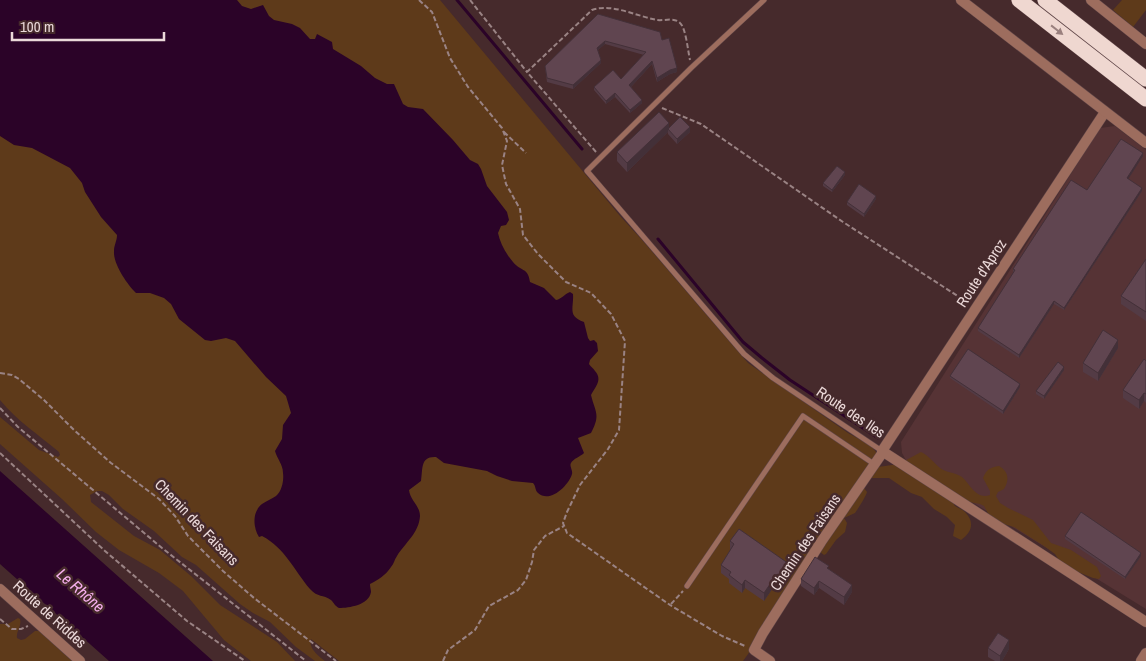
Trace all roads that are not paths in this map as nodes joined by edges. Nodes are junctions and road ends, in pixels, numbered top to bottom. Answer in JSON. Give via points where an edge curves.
{"nodes":[{"id":1,"x":764,"y":0,"type":"edge"},
{"id":2,"x":961,"y":0,"type":"edge"},
{"id":3,"x":1018,"y":0,"type":"edge"},
{"id":4,"x":1045,"y":0,"type":"edge"},
{"id":5,"x":1091,"y":0,"type":"edge"},
{"id":6,"x":1146,"y":44,"type":"edge"},
{"id":7,"x":1146,"y":79,"type":"edge"},
{"id":8,"x":1146,"y":99,"type":"edge"},
{"id":9,"x":1105,"y":112,"type":"junction"},
{"id":10,"x":1146,"y":143,"type":"edge"},
{"id":11,"x":883,"y":452,"type":"junction"},
{"id":12,"x":875,"y":465,"type":"junction"},
{"id":13,"x":687,"y":586,"type":"road end"},
{"id":14,"x":0,"y":589,"type":"edge"},
{"id":15,"x":1146,"y":622,"type":"edge"},
{"id":16,"x":1146,"y":653,"type":"edge"},
{"id":17,"x":80,"y":661,"type":"edge"},
{"id":18,"x":770,"y":661,"type":"edge"},
{"id":19,"x":1140,"y":661,"type":"edge"}],
"edges":[{"from":1,"to":11,"type":"lane","name":"Route des Iles","via":[[587,171],[744,354]]},
{"from":2,"to":9,"type":"street"},
{"from":3,"to":8,"type":"highway","one_way":true},
{"from":4,"to":7,"type":"highway"},
{"from":5,"to":6,"type":"street"},
{"from":9,"to":10,"type":"street"},
{"from":9,"to":11,"type":"street","name":"Route d'Aproz"},
{"from":11,"to":12,"type":"street","name":"Chemin des Faisans"},
{"from":11,"to":15,"type":"street","name":"Route des Iles"},
{"from":12,"to":13,"type":"lane","via":[[803,416]]},
{"from":12,"to":18,"type":"street","name":"Chemin des Faisans","via":[[763,632],[754,650]]},
{"from":14,"to":17,"type":"street","name":"Route de Riddes"},
{"from":16,"to":19,"type":"street"}]}
